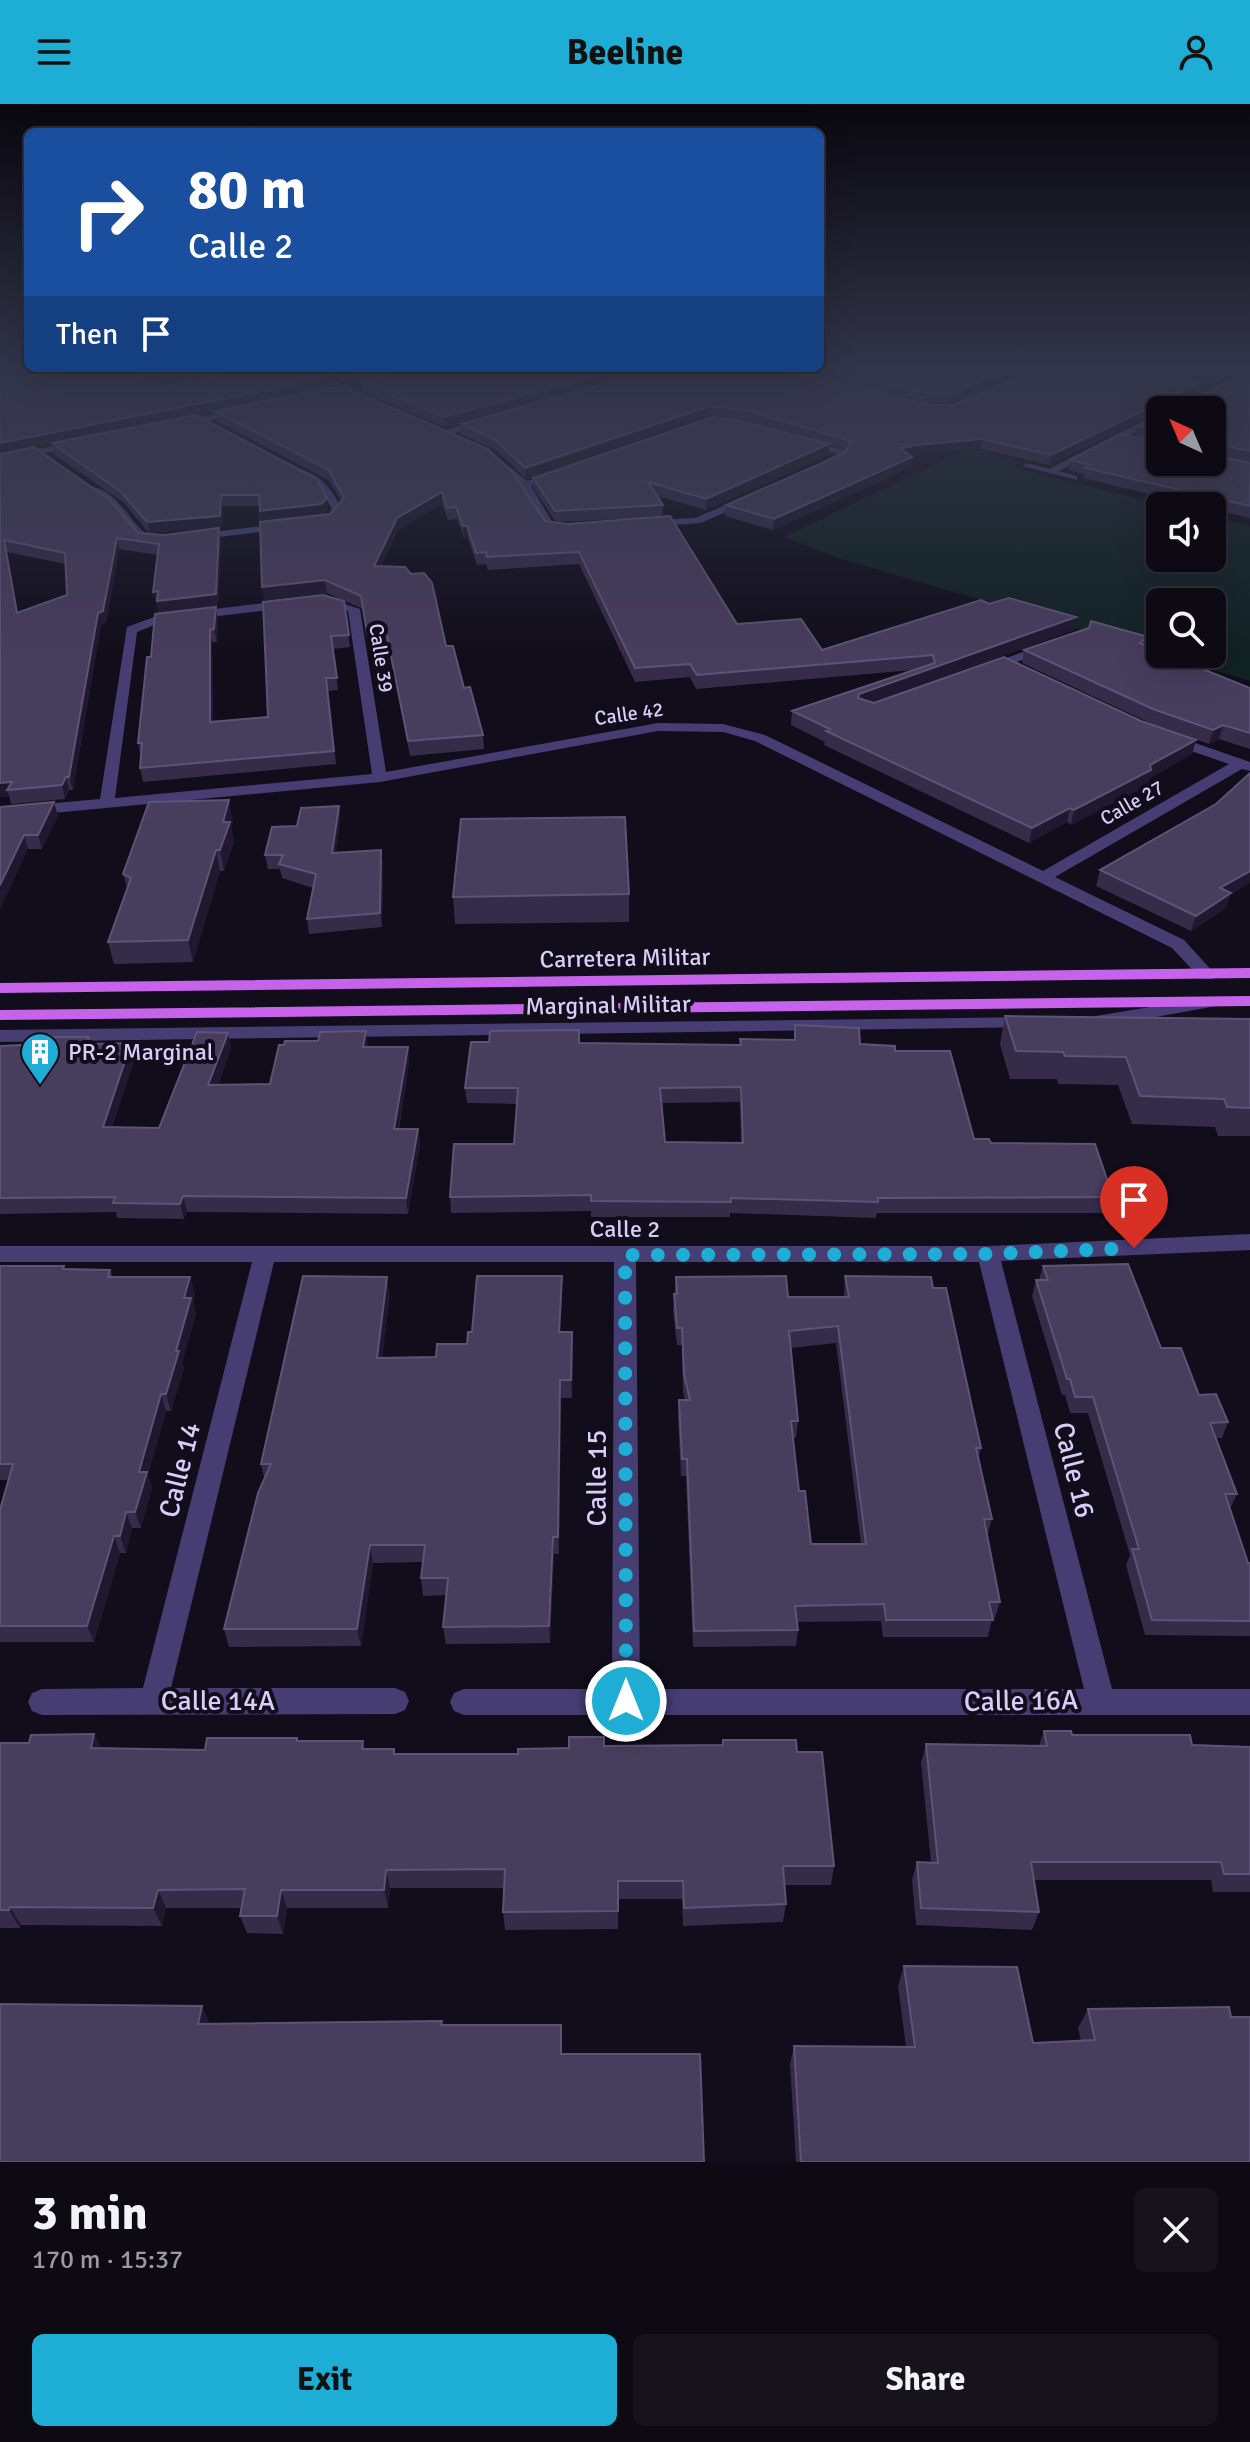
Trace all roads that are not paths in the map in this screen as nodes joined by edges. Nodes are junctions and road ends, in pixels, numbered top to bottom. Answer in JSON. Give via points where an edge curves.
{"nodes":[{"id":1,"x":500,"y":463,"type":"edge"},
{"id":2,"x":829,"y":463,"type":"edge"},
{"id":3,"x":1067,"y":463,"type":"edge"},
{"id":4,"x":283,"y":464,"type":"edge"},
{"id":5,"x":1027,"y":466,"type":"edge"},
{"id":6,"x":568,"y":470,"type":"edge"},
{"id":7,"x":812,"y":471,"type":"edge"},
{"id":8,"x":1050,"y":472,"type":"junction"},
{"id":9,"x":1073,"y":478,"type":"edge"},
{"id":10,"x":85,"y":483,"type":"edge"},
{"id":11,"x":525,"y":485,"type":"junction"},
{"id":12,"x":754,"y":496,"type":"edge"},
{"id":13,"x":313,"y":522,"type":"edge"},
{"id":14,"x":298,"y":524,"type":"edge"},
{"id":15,"x":636,"y":525,"type":"edge"},
{"id":16,"x":581,"y":529,"type":"edge"},
{"id":17,"x":1055,"y":644,"type":"edge"},
{"id":18,"x":1003,"y":663,"type":"junction"},
{"id":19,"x":1017,"y":669,"type":"edge"},
{"id":20,"x":974,"y":673,"type":"edge"},
{"id":21,"x":1158,"y":734,"type":"edge"},
{"id":22,"x":1245,"y":766,"type":"edge"},
{"id":23,"x":380,"y":778,"type":"junction"},
{"id":24,"x":107,"y":803,"type":"junction"},
{"id":25,"x":0,"y":813,"type":"edge"},
{"id":26,"x":1044,"y":877,"type":"junction"},
{"id":27,"x":1250,"y":973,"type":"edge"},
{"id":28,"x":1207,"y":975,"type":"junction"},
{"id":29,"x":0,"y":988,"type":"edge"},
{"id":30,"x":1214,"y":1001,"type":"junction"},
{"id":31,"x":1250,"y":1001,"type":"edge"},
{"id":32,"x":0,"y":1015,"type":"edge"},
{"id":33,"x":0,"y":1036,"type":"edge"},
{"id":34,"x":1250,"y":1242,"type":"edge"},
{"id":35,"x":0,"y":1254,"type":"edge"},
{"id":36,"x":265,"y":1254,"type":"junction"},
{"id":37,"x":988,"y":1254,"type":"junction"},
{"id":38,"x":625,"y":1255,"type":"junction"},
{"id":39,"x":154,"y":1700,"type":"junction"},
{"id":40,"x":1101,"y":1700,"type":"junction"},
{"id":41,"x":395,"y":1701,"type":"dead end"},
{"id":42,"x":626,"y":1701,"type":"junction"},
{"id":43,"x":42,"y":1702,"type":"dead end"},
{"id":44,"x":464,"y":1702,"type":"dead end"},
{"id":45,"x":1250,"y":1702,"type":"edge"}],
"edges":[{"from":1,"to":11,"type":"street"},
{"from":2,"to":7,"type":"street"},
{"from":3,"to":8,"type":"street"},
{"from":4,"to":13,"type":"street","via":[[325,486],[338,511],[327,521]]},
{"from":5,"to":8,"type":"street"},
{"from":6,"to":11,"type":"street"},
{"from":8,"to":9,"type":"street"},
{"from":10,"to":14,"type":"street","via":[[118,507],[145,539]]},
{"from":11,"to":16,"type":"street","via":[[550,528]]},
{"from":12,"to":15,"type":"street","via":[[697,521]]},
{"from":17,"to":18,"type":"street"},
{"from":18,"to":19,"type":"street"},
{"from":18,"to":20,"type":"street"},
{"from":21,"to":22,"type":"street"},
{"from":22,"to":26,"type":"street","name":"Calle 27"},
{"from":23,"to":24,"type":"street","name":"Calle 42"},
{"from":23,"to":24,"type":"street","name":"Calle 39","via":[[354,609],[326,600],[157,620],[131,630]]},
{"from":23,"to":26,"type":"street","name":"Calle 42","via":[[658,727],[723,728],[760,738]]},
{"from":24,"to":25,"type":"street","name":"Calle 42"},
{"from":26,"to":28,"type":"street","name":"Calle 42","via":[[1178,944]]},
{"from":27,"to":28,"type":"main road","name":"Carretera Militar"},
{"from":28,"to":29,"type":"main road","name":"Carretera Militar"},
{"from":30,"to":31,"type":"main road","name":"Carretera Militar"},
{"from":30,"to":32,"type":"main road","name":"Carretera Militar"},
{"from":30,"to":33,"type":"street","name":"Marginal Militar","via":[[1097,1022]]},
{"from":34,"to":37,"type":"street","name":"Calle 2"},
{"from":35,"to":36,"type":"street","name":"Calle 2"},
{"from":36,"to":38,"type":"street","name":"Calle 2"},
{"from":36,"to":39,"type":"street","name":"Calle 14"},
{"from":37,"to":38,"type":"street","name":"Calle 2"},
{"from":37,"to":40,"type":"street","name":"Calle 16"},
{"from":38,"to":42,"type":"street","name":"Calle 15"},
{"from":39,"to":41,"type":"street","name":"Calle 14A"},
{"from":39,"to":43,"type":"street","name":"Calle 14A"},
{"from":40,"to":42,"type":"street","name":"Calle 16A"},
{"from":40,"to":45,"type":"street","name":"Calle 16A"},
{"from":42,"to":44,"type":"street","name":"Calle 16A"}]}
